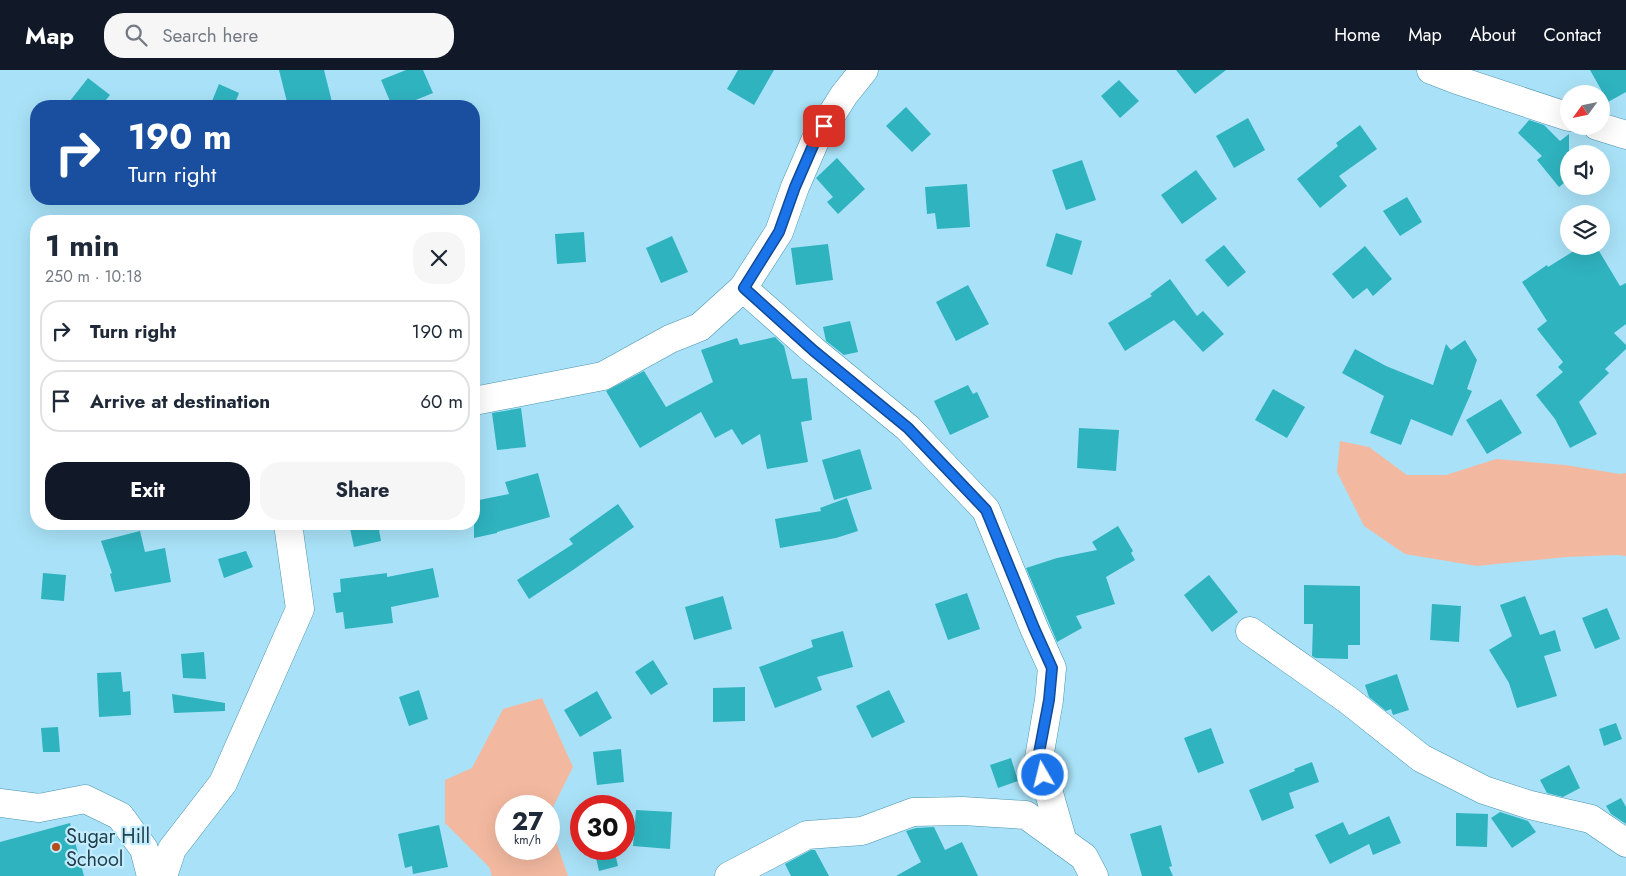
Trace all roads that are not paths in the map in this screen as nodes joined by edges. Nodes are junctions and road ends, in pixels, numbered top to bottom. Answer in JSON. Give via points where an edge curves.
{"nodes":[{"id":1,"x":864,"y":70,"type":"edge"},
{"id":2,"x":1431,"y":70,"type":"edge"},
{"id":3,"x":1560,"y":114,"type":"edge"},
{"id":4,"x":1610,"y":130,"type":"edge"},
{"id":5,"x":1626,"y":136,"type":"edge"},
{"id":6,"x":744,"y":288,"type":"junction"},
{"id":7,"x":480,"y":400,"type":"edge"},
{"id":8,"x":289,"y":530,"type":"edge"},
{"id":9,"x":1250,"y":631,"type":"dead end"},
{"id":10,"x":0,"y":803,"type":"edge"},
{"id":11,"x":1063,"y":842,"type":"junction"},
{"id":12,"x":1626,"y":843,"type":"edge"},
{"id":13,"x":151,"y":876,"type":"edge"},
{"id":14,"x":163,"y":876,"type":"edge"},
{"id":15,"x":729,"y":876,"type":"edge"},
{"id":16,"x":1094,"y":876,"type":"edge"}],
"edges":[{"from":1,"to":6,"type":"street","via":[[815,141],[779,232]]},
{"from":2,"to":3,"type":"street"},
{"from":4,"to":5,"type":"street"},
{"from":6,"to":7,"type":"street","via":[[700,327],[670,339],[603,376]]},
{"from":6,"to":11,"type":"street","via":[[908,428],[986,510],[1052,668],[1038,758]]},
{"from":8,"to":14,"type":"street","via":[[300,609],[223,784],[172,849]]},
{"from":9,"to":12,"type":"street","via":[[1348,700],[1421,758],[1484,790],[1591,819]]},
{"from":10,"to":13,"type":"street","via":[[39,808],[85,799],[120,816],[144,849]]},
{"from":11,"to":15,"type":"street","via":[[1026,816],[963,811],[913,812],[862,831],[807,835]]},
{"from":11,"to":16,"type":"street","via":[[1084,857]]}]}
